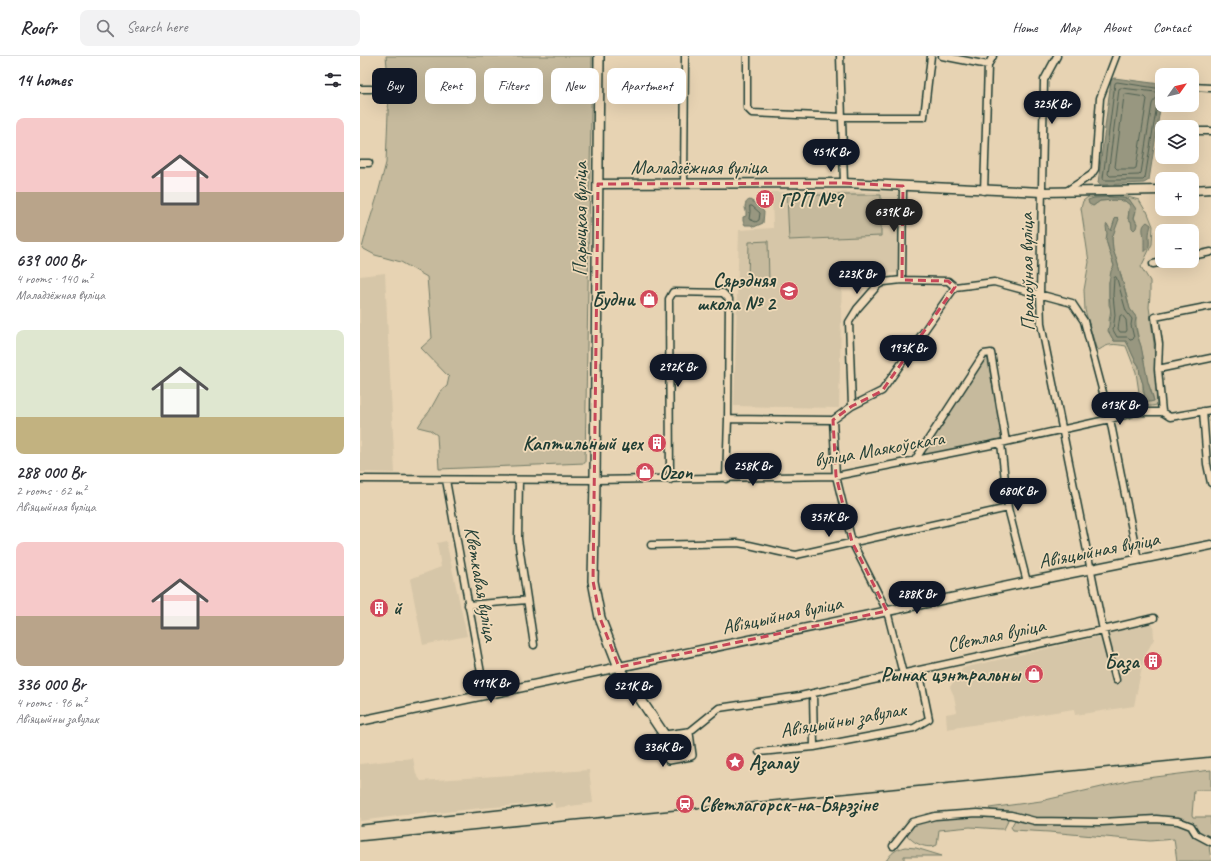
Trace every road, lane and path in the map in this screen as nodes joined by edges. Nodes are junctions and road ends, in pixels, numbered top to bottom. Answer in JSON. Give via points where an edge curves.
{"nodes":[{"id":1,"x":599,"y":56,"type":"edge"},
{"id":2,"x":685,"y":56,"type":"edge"},
{"id":3,"x":747,"y":56,"type":"edge"},
{"id":4,"x":840,"y":56,"type":"edge"},
{"id":5,"x":931,"y":56,"type":"edge"},
{"id":6,"x":942,"y":56,"type":"edge"},
{"id":7,"x":993,"y":56,"type":"edge"},
{"id":8,"x":1057,"y":56,"type":"edge"},
{"id":9,"x":1116,"y":56,"type":"edge"},
{"id":10,"x":988,"y":65,"type":"junction"},
{"id":11,"x":1199,"y":87,"type":"edge"},
{"id":12,"x":1211,"y":88,"type":"edge"},
{"id":13,"x":360,"y":89,"type":"edge"},
{"id":14,"x":372,"y":89,"type":"dead end"},
{"id":15,"x":842,"y":117,"type":"junction"},
{"id":16,"x":1199,"y":131,"type":"edge"},
{"id":17,"x":1211,"y":131,"type":"edge"},
{"id":18,"x":360,"y":163,"type":"edge"},
{"id":19,"x":369,"y":163,"type":"dead end"},
{"id":20,"x":844,"y":183,"type":"junction"},
{"id":21,"x":598,"y":184,"type":"junction"},
{"id":22,"x":684,"y":184,"type":"junction"},
{"id":23,"x":903,"y":186,"type":"junction"},
{"id":24,"x":1211,"y":189,"type":"edge"},
{"id":25,"x":984,"y":190,"type":"junction"},
{"id":26,"x":1155,"y":190,"type":"edge"},
{"id":27,"x":1199,"y":190,"type":"edge"},
{"id":28,"x":1042,"y":192,"type":"junction"},
{"id":29,"x":1064,"y":193,"type":"junction"},
{"id":30,"x":1211,"y":252,"type":"edge"},
{"id":31,"x":1199,"y":255,"type":"edge"},
{"id":32,"x":902,"y":280,"type":"junction"},
{"id":33,"x":955,"y":287,"type":"junction"},
{"id":34,"x":1040,"y":295,"type":"junction"},
{"id":35,"x":1211,"y":306,"type":"edge"},
{"id":36,"x":1211,"y":358,"type":"edge"},
{"id":37,"x":1158,"y":368,"type":"junction"},
{"id":38,"x":852,"y":406,"type":"junction"},
{"id":39,"x":1211,"y":410,"type":"edge"},
{"id":40,"x":1203,"y":411,"type":"junction"},
{"id":41,"x":1162,"y":412,"type":"junction"},
{"id":42,"x":728,"y":419,"type":"junction"},
{"id":43,"x":1110,"y":419,"type":"junction"},
{"id":44,"x":834,"y":420,"type":"junction"},
{"id":45,"x":1062,"y":429,"type":"junction"},
{"id":46,"x":1003,"y":442,"type":"junction"},
{"id":47,"x":915,"y":460,"type":"junction"},
{"id":48,"x":1209,"y":464,"type":"edge"},
{"id":49,"x":836,"y":476,"type":"junction"},
{"id":50,"x":360,"y":479,"type":"edge"},
{"id":51,"x":726,"y":479,"type":"junction"},
{"id":52,"x":446,"y":480,"type":"junction"},
{"id":53,"x":519,"y":480,"type":"junction"},
{"id":54,"x":595,"y":480,"type":"junction"},
{"id":55,"x":670,"y":480,"type":"junction"},
{"id":56,"x":1211,"y":483,"type":"edge"},
{"id":57,"x":1008,"y":508,"type":"junction"},
{"id":58,"x":852,"y":542,"type":"junction"},
{"id":59,"x":651,"y":545,"type":"dead end"},
{"id":60,"x":1211,"y":545,"type":"edge"},
{"id":61,"x":1138,"y":560,"type":"junction"},
{"id":62,"x":1091,"y":569,"type":"junction"},
{"id":63,"x":1027,"y":582,"type":"junction"},
{"id":64,"x":527,"y":600,"type":"junction"},
{"id":65,"x":468,"y":606,"type":"junction"},
{"id":66,"x":887,"y":611,"type":"junction"},
{"id":67,"x":1154,"y":618,"type":"dead end"},
{"id":68,"x":1103,"y":630,"type":"junction"},
{"id":69,"x":534,"y":645,"type":"dead end"},
{"id":70,"x":619,"y":667,"type":"junction"},
{"id":71,"x":919,"y":670,"type":"junction"},
{"id":72,"x":903,"y":674,"type":"junction"},
{"id":73,"x":1116,"y":680,"type":"dead end"},
{"id":74,"x":813,"y":693,"type":"junction"},
{"id":75,"x":484,"y":695,"type":"junction"},
{"id":76,"x":360,"y":721,"type":"edge"},
{"id":77,"x":688,"y":733,"type":"junction"},
{"id":78,"x":665,"y":736,"type":"junction"},
{"id":79,"x":814,"y":747,"type":"junction"},
{"id":80,"x":759,"y":752,"type":"dead end"},
{"id":81,"x":1211,"y":842,"type":"edge"},
{"id":82,"x":893,"y":846,"type":"dead end"}],
"edges":[{"from":1,"to":21,"type":"main road","name":"Парыцкая вуліца"},
{"from":2,"to":22,"type":"street"},
{"from":3,"to":15,"type":"street","via":[[747,108],[752,113]]},
{"from":4,"to":15,"type":"street"},
{"from":5,"to":15,"type":"street","via":[[924,117]]},
{"from":6,"to":10,"type":"street"},
{"from":7,"to":10,"type":"street"},
{"from":8,"to":28,"type":"street","name":"Працоўная вуліца","via":[[1044,80]]},
{"from":9,"to":29,"type":"street","via":[[1100,98],[1094,170]]},
{"from":10,"to":25,"type":"street"},
{"from":11,"to":12,"type":"street"},
{"from":13,"to":14,"type":"street"},
{"from":15,"to":20,"type":"street"},
{"from":16,"to":17,"type":"street"},
{"from":18,"to":19,"type":"street"},
{"from":20,"to":22,"type":"street","name":"Маладзёжная вуліца"},
{"from":20,"to":23,"type":"street","name":"Маладзёжная вуліца"},
{"from":21,"to":22,"type":"street","name":"Маладзёжная вуліца"},
{"from":21,"to":54,"type":"main road","name":"Парыцкая вуліца"},
{"from":23,"to":25,"type":"street","name":"Маладзёжная вуліца"},
{"from":23,"to":32,"type":"street"},
{"from":24,"to":27,"type":"street"},
{"from":25,"to":28,"type":"street","name":"Маладзёжная вуліца"},
{"from":26,"to":29,"type":"street","name":"Маладзёжная вуліца"},
{"from":28,"to":29,"type":"street","name":"Маладзёжная вуліца"},
{"from":28,"to":34,"type":"street","name":"Працоўная вуліца"},
{"from":30,"to":31,"type":"street"},
{"from":32,"to":33,"type":"street","via":[[948,281]]},
{"from":32,"to":38,"type":"street","via":[[878,285],[849,322]]},
{"from":33,"to":34,"type":"street","via":[[994,282]]},
{"from":33,"to":38,"type":"street","via":[[882,391]]},
{"from":34,"to":43,"type":"street","via":[[1072,303],[1084,321]]},
{"from":34,"to":45,"type":"street","name":"Працоўная вуліца","via":[[1041,324]]},
{"from":35,"to":37,"type":"street","via":[[1155,317],[1160,344]]},
{"from":36,"to":37,"type":"street"},
{"from":37,"to":41,"type":"street"},
{"from":38,"to":44,"type":"street"},
{"from":39,"to":40,"type":"street","name":"вуліца Маякоўскага"},
{"from":40,"to":41,"type":"street","name":"вуліца Маякоўскага","via":[[1170,417]]},
{"from":40,"to":48,"type":"street"},
{"from":41,"to":43,"type":"street","name":"вуліца Маякоўскага","via":[[1136,412]]},
{"from":42,"to":44,"type":"street"},
{"from":42,"to":51,"type":"street"},
{"from":42,"to":55,"type":"street","via":[[728,299],[723,293],[673,292],[669,299]]},
{"from":43,"to":45,"type":"street","name":"вуліца Маякоўскага"},
{"from":43,"to":61,"type":"street"},
{"from":44,"to":49,"type":"street"},
{"from":45,"to":46,"type":"street","name":"вуліца Маякоўскага"},
{"from":45,"to":62,"type":"street","name":"Працоўная вуліца"},
{"from":46,"to":47,"type":"street","name":"вуліца Маякоўскага"},
{"from":46,"to":47,"type":"street","via":[[991,353],[984,354]]},
{"from":46,"to":57,"type":"street"},
{"from":47,"to":49,"type":"street","name":"вуліца Маякоўскага"},
{"from":48,"to":56,"type":"street"},
{"from":49,"to":51,"type":"street","name":"вуліца Маякоўскага"},
{"from":49,"to":58,"type":"street"},
{"from":50,"to":52,"type":"street","name":"вуліца Маякоўскага"},
{"from":51,"to":55,"type":"street","name":"вуліца Маякоўскага"},
{"from":52,"to":53,"type":"street","name":"вуліца Маякоўскага"},
{"from":52,"to":65,"type":"street","name":"Кветкавая вуліца"},
{"from":53,"to":54,"type":"street","name":"вуліца Маякоўскага"},
{"from":53,"to":64,"type":"street","via":[[518,539]]},
{"from":54,"to":55,"type":"street","name":"вуліца Маякоўскага"},
{"from":54,"to":70,"type":"main road","name":"Парыцкая вуліца","via":[[593,581],[600,618]]},
{"from":57,"to":58,"type":"street"},
{"from":57,"to":63,"type":"street"},
{"from":58,"to":59,"type":"street","via":[[796,555],[738,543]]},
{"from":58,"to":66,"type":"street"},
{"from":60,"to":61,"type":"street","name":"Авіяцыйная вуліца"},
{"from":61,"to":62,"type":"street","name":"Авіяцыйная вуліца"},
{"from":62,"to":63,"type":"street","name":"Авіяцыйная вуліца"},
{"from":62,"to":68,"type":"street","name":"Працоўная вуліца"},
{"from":63,"to":66,"type":"street","name":"Авіяцыйная вуліца"},
{"from":64,"to":65,"type":"street"},
{"from":64,"to":69,"type":"street"},
{"from":65,"to":75,"type":"street","name":"Кветкавая вуліца"},
{"from":66,"to":70,"type":"street","name":"Авіяцыйная вуліца"},
{"from":66,"to":72,"type":"street"},
{"from":67,"to":68,"type":"street","name":"Светлая вуліца"},
{"from":68,"to":71,"type":"street","name":"Светлая вуліца"},
{"from":68,"to":73,"type":"street","name":"Працоўная вуліца"},
{"from":70,"to":75,"type":"street","name":"Авіяцыйная вуліца"},
{"from":70,"to":78,"type":"main road"},
{"from":71,"to":72,"type":"street","name":"Светлая вуліца"},
{"from":71,"to":79,"type":"street","name":"Авіяцыйны завулак","via":[[929,719],[914,728]]},
{"from":72,"to":74,"type":"street","name":"Светлая вуліца"},
{"from":74,"to":77,"type":"street","name":"Светлая вуліца","via":[[719,708]]},
{"from":74,"to":79,"type":"street"},
{"from":75,"to":76,"type":"street","name":"Авіяцыйная вуліца"},
{"from":77,"to":78,"type":"main road"},
{"from":77,"to":78,"type":"main road","via":[[691,755],[669,759]]},
{"from":79,"to":80,"type":"street","name":"Авіяцыйны завулак"},
{"from":81,"to":82,"type":"street","via":[[1196,834],[1191,826],[1178,821],[1035,821],[1011,815],[977,813],[935,816],[912,822]]}]}
